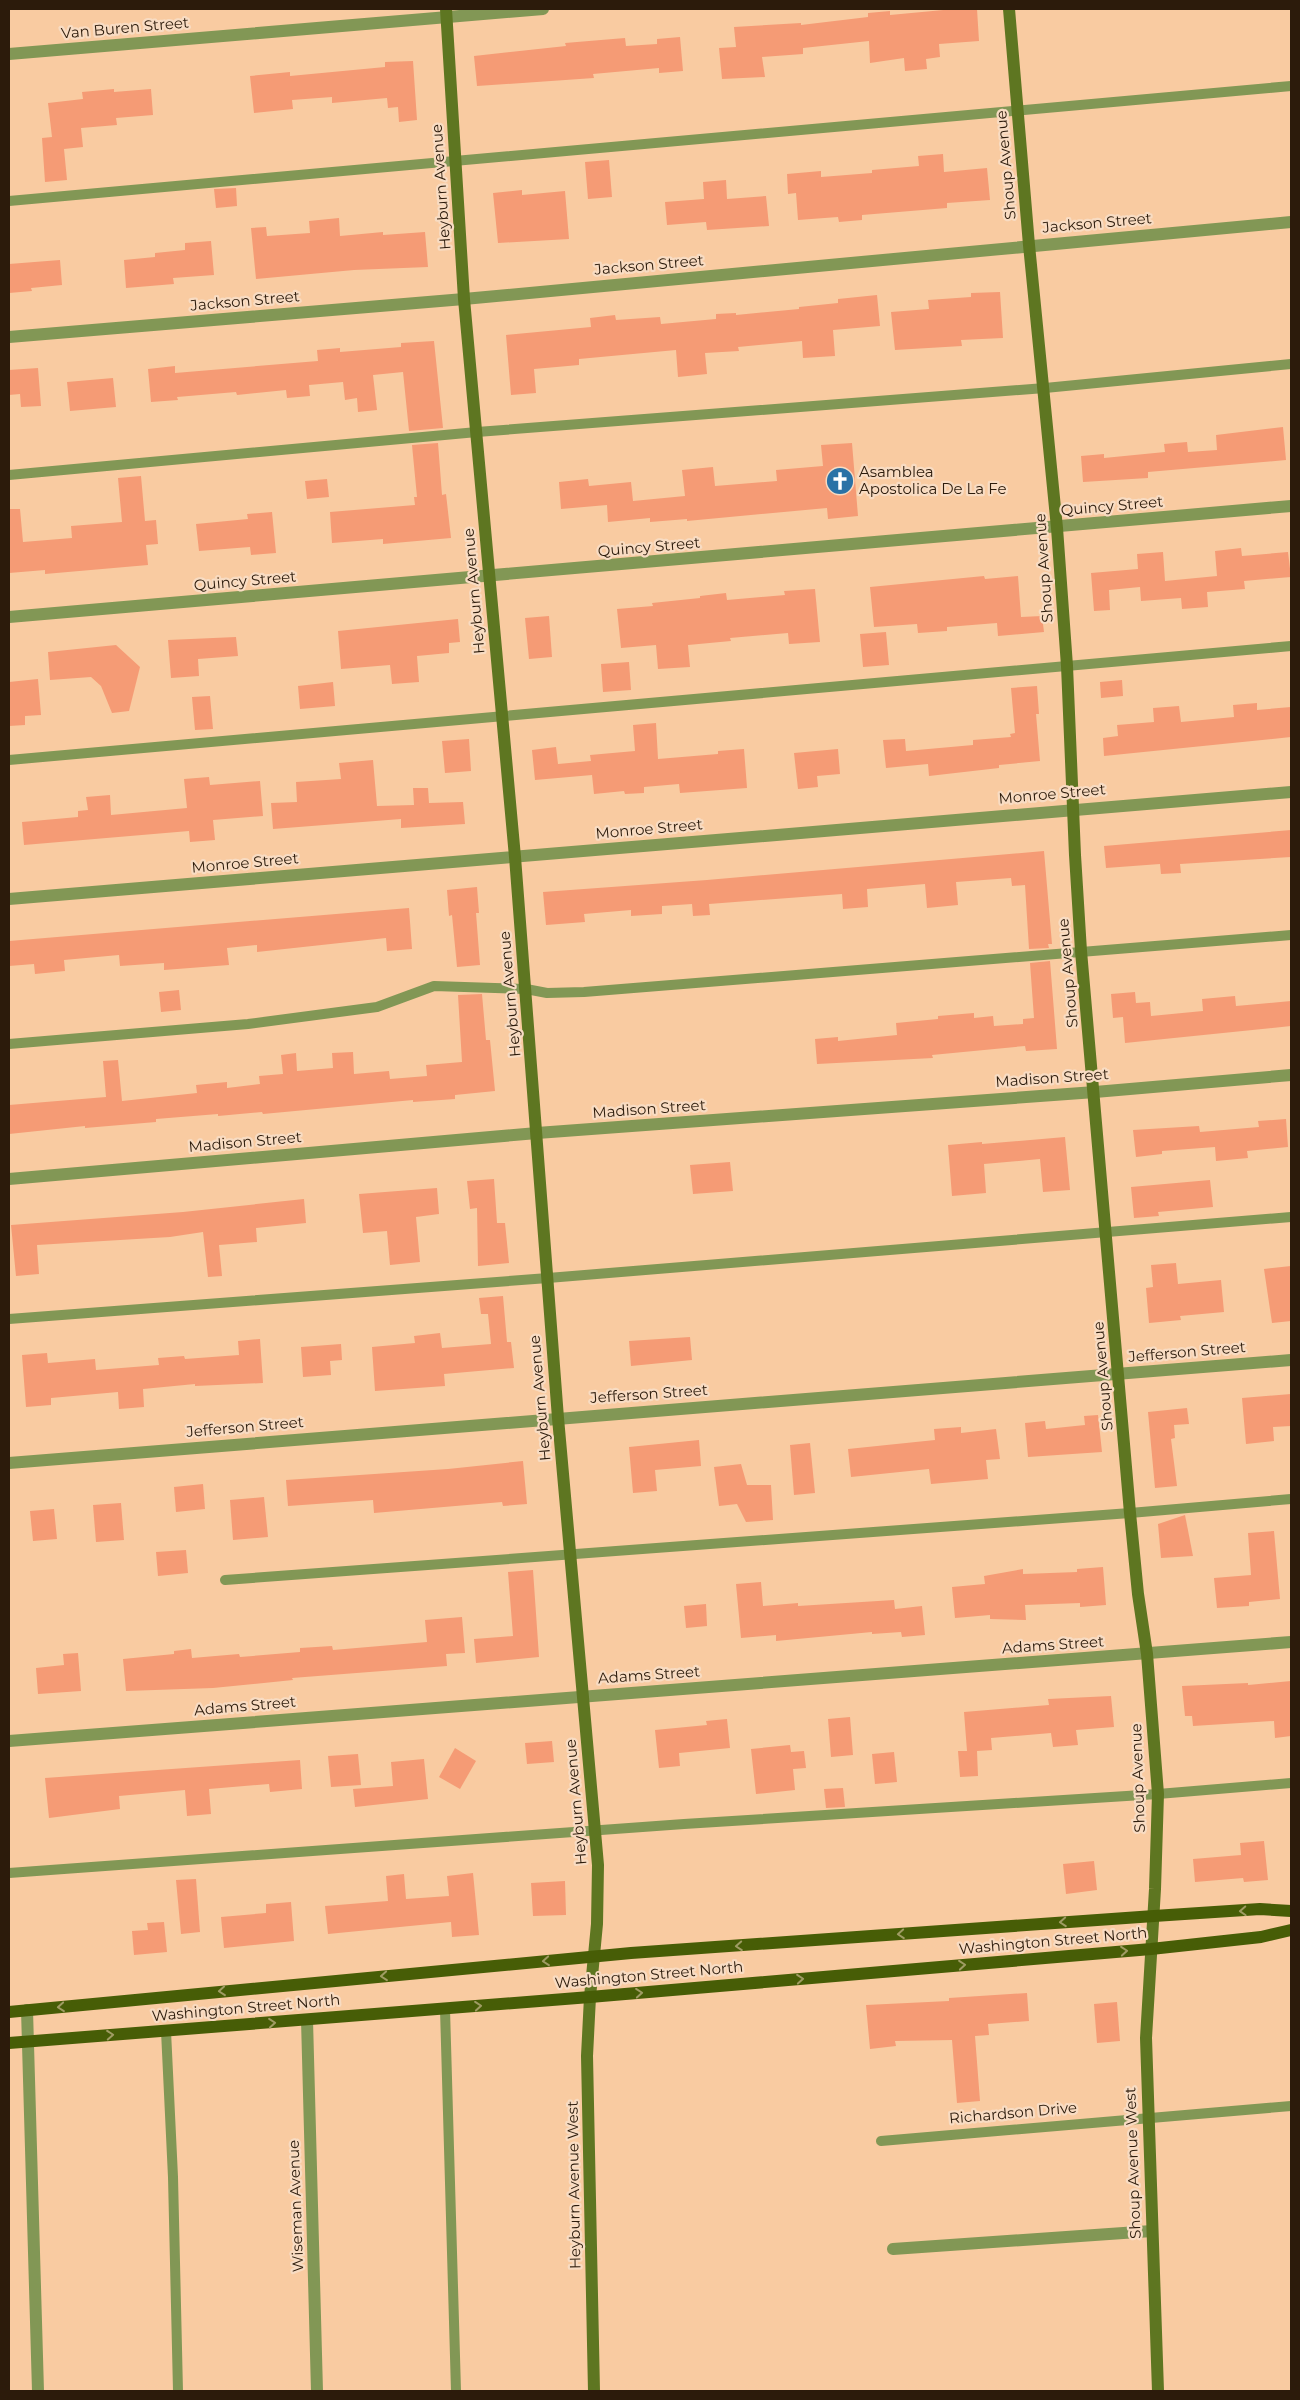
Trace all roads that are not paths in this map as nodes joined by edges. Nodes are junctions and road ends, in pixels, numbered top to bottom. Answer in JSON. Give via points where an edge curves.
{"nodes":[{"id":1,"x":543,"y":9,"type":"edge"},
{"id":2,"x":1009,"y":9,"type":"edge"},
{"id":3,"x":446,"y":13,"type":"edge"},
{"id":4,"x":9,"y":54,"type":"edge"},
{"id":5,"x":1291,"y":86,"type":"edge"},
{"id":6,"x":1017,"y":111,"type":"junction"},
{"id":7,"x":455,"y":160,"type":"junction"},
{"id":8,"x":9,"y":201,"type":"edge"},
{"id":9,"x":1291,"y":222,"type":"edge"},
{"id":10,"x":1029,"y":245,"type":"junction"},
{"id":11,"x":464,"y":299,"type":"junction"},
{"id":12,"x":9,"y":337,"type":"edge"},
{"id":13,"x":1291,"y":364,"type":"edge"},
{"id":14,"x":1044,"y":388,"type":"junction"},
{"id":15,"x":477,"y":432,"type":"junction"},
{"id":16,"x":9,"y":475,"type":"edge"},
{"id":17,"x":1291,"y":506,"type":"edge"},
{"id":18,"x":1057,"y":528,"type":"junction"},
{"id":19,"x":489,"y":577,"type":"junction"},
{"id":20,"x":9,"y":617,"type":"edge"},
{"id":21,"x":1291,"y":646,"type":"edge"},
{"id":22,"x":1067,"y":666,"type":"junction"},
{"id":23,"x":502,"y":716,"type":"junction"},
{"id":24,"x":9,"y":760,"type":"edge"},
{"id":25,"x":1291,"y":792,"type":"edge"},
{"id":26,"x":1074,"y":808,"type":"junction"},
{"id":27,"x":515,"y":857,"type":"junction"},
{"id":28,"x":9,"y":899,"type":"edge"},
{"id":29,"x":1291,"y":936,"type":"edge"},
{"id":30,"x":1081,"y":951,"type":"junction"},
{"id":31,"x":526,"y":989,"type":"junction"},
{"id":32,"x":9,"y":1044,"type":"edge"},
{"id":33,"x":1291,"y":1075,"type":"edge"},
{"id":34,"x":1095,"y":1092,"type":"junction"},
{"id":35,"x":537,"y":1133,"type":"junction"},
{"id":36,"x":9,"y":1178,"type":"edge"},
{"id":37,"x":1291,"y":1217,"type":"edge"},
{"id":38,"x":1107,"y":1234,"type":"junction"},
{"id":39,"x":548,"y":1278,"type":"junction"},
{"id":40,"x":9,"y":1319,"type":"edge"},
{"id":41,"x":1291,"y":1360,"type":"edge"},
{"id":42,"x":1119,"y":1374,"type":"junction"},
{"id":43,"x":558,"y":1418,"type":"junction"},
{"id":44,"x":9,"y":1462,"type":"edge"},
{"id":45,"x":1291,"y":1499,"type":"edge"},
{"id":46,"x":1130,"y":1513,"type":"junction"},
{"id":47,"x":570,"y":1555,"type":"junction"},
{"id":48,"x":225,"y":1580,"type":"dead end"},
{"id":49,"x":1291,"y":1642,"type":"edge"},
{"id":50,"x":1147,"y":1654,"type":"junction"},
{"id":51,"x":583,"y":1696,"type":"junction"},
{"id":52,"x":9,"y":1741,"type":"edge"},
{"id":53,"x":1291,"y":1783,"type":"edge"},
{"id":54,"x":1158,"y":1794,"type":"junction"},
{"id":55,"x":595,"y":1832,"type":"junction"},
{"id":56,"x":9,"y":1872,"type":"edge"},
{"id":57,"x":1291,"y":1911,"type":"edge"},
{"id":58,"x":1154,"y":1916,"type":"junction"},
{"id":59,"x":1291,"y":1930,"type":"edge"},
{"id":60,"x":1152,"y":1933,"type":"joint"},
{"id":61,"x":1151,"y":1949,"type":"junction"},
{"id":62,"x":594,"y":1956,"type":"junction"},
{"id":63,"x":592,"y":1977,"type":"joint"},
{"id":64,"x":590,"y":1997,"type":"junction"},
{"id":65,"x":445,"y":2009,"type":"junction"},
{"id":66,"x":27,"y":2010,"type":"junction"},
{"id":67,"x":9,"y":2012,"type":"edge"},
{"id":68,"x":307,"y":2020,"type":"junction"},
{"id":69,"x":166,"y":2031,"type":"junction"},
{"id":70,"x":28,"y":2041,"type":"junction"},
{"id":71,"x":9,"y":2042,"type":"edge"},
{"id":72,"x":1291,"y":2106,"type":"edge"},
{"id":73,"x":1147,"y":2118,"type":"junction"},
{"id":74,"x":881,"y":2141,"type":"dead end"},
{"id":75,"x":1152,"y":2231,"type":"junction"},
{"id":76,"x":893,"y":2250,"type":"dead end"},
{"id":77,"x":38,"y":2391,"type":"edge"},
{"id":78,"x":178,"y":2391,"type":"edge"},
{"id":79,"x":317,"y":2391,"type":"edge"},
{"id":80,"x":456,"y":2391,"type":"edge"},
{"id":81,"x":594,"y":2391,"type":"edge"},
{"id":82,"x":1158,"y":2391,"type":"edge"}],
"edges":[{"from":1,"to":3,"type":"street","name":"Van Buren Street"},
{"from":2,"to":6,"type":"street","name":"Shoup Avenue"},
{"from":3,"to":4,"type":"street","name":"Van Buren Street"},
{"from":3,"to":7,"type":"street","name":"Heyburn Avenue"},
{"from":5,"to":6,"type":"lane"},
{"from":6,"to":7,"type":"lane"},
{"from":6,"to":10,"type":"street","name":"Shoup Avenue"},
{"from":7,"to":8,"type":"lane"},
{"from":7,"to":11,"type":"street","name":"Heyburn Avenue"},
{"from":9,"to":10,"type":"street","name":"Jackson Street"},
{"from":10,"to":11,"type":"street","name":"Jackson Street"},
{"from":10,"to":14,"type":"street","name":"Shoup Avenue"},
{"from":11,"to":12,"type":"street","name":"Jackson Street"},
{"from":11,"to":15,"type":"street","name":"Heyburn Avenue"},
{"from":13,"to":14,"type":"lane"},
{"from":14,"to":15,"type":"lane"},
{"from":14,"to":18,"type":"street","name":"Shoup Avenue"},
{"from":15,"to":16,"type":"lane"},
{"from":15,"to":19,"type":"street","name":"Heyburn Avenue"},
{"from":17,"to":18,"type":"street","name":"Quincy Street"},
{"from":18,"to":19,"type":"street","name":"Quincy Street"},
{"from":18,"to":22,"type":"street","name":"Shoup Avenue"},
{"from":19,"to":20,"type":"street","name":"Quincy Street"},
{"from":19,"to":23,"type":"street","name":"Heyburn Avenue"},
{"from":21,"to":22,"type":"lane"},
{"from":22,"to":23,"type":"lane"},
{"from":22,"to":26,"type":"street","name":"Shoup Avenue"},
{"from":23,"to":24,"type":"lane"},
{"from":23,"to":27,"type":"street","name":"Heyburn Avenue"},
{"from":25,"to":26,"type":"street","name":"Monroe Street"},
{"from":26,"to":27,"type":"street","name":"Monroe Street"},
{"from":26,"to":30,"type":"street","name":"Shoup Avenue"},
{"from":27,"to":28,"type":"street","name":"Monroe Street"},
{"from":27,"to":31,"type":"street","name":"Heyburn Avenue"},
{"from":29,"to":30,"type":"lane"},
{"from":30,"to":31,"type":"lane","via":[[584,992]]},
{"from":30,"to":34,"type":"street","name":"Shoup Avenue"},
{"from":31,"to":32,"type":"lane","via":[[434,986],[368,1008],[248,1024]]},
{"from":31,"to":35,"type":"street","name":"Heyburn Avenue"},
{"from":33,"to":34,"type":"street","name":"Madison Street"},
{"from":34,"to":35,"type":"street","name":"Madison Street"},
{"from":34,"to":38,"type":"street","name":"Shoup Avenue"},
{"from":35,"to":36,"type":"street","name":"Madison Street"},
{"from":35,"to":39,"type":"street","name":"Heyburn Avenue"},
{"from":37,"to":38,"type":"lane"},
{"from":38,"to":39,"type":"lane"},
{"from":38,"to":42,"type":"street","name":"Shoup Avenue"},
{"from":39,"to":40,"type":"lane"},
{"from":39,"to":43,"type":"street","name":"Heyburn Avenue"},
{"from":41,"to":42,"type":"street","name":"Jefferson Street"},
{"from":42,"to":43,"type":"street","name":"Jefferson Street"},
{"from":42,"to":46,"type":"street","name":"Shoup Avenue"},
{"from":43,"to":44,"type":"street","name":"Jefferson Street"},
{"from":43,"to":47,"type":"street","name":"Heyburn Avenue"},
{"from":45,"to":46,"type":"lane"},
{"from":46,"to":47,"type":"lane"},
{"from":46,"to":50,"type":"street","name":"Shoup Avenue"},
{"from":47,"to":48,"type":"lane"},
{"from":47,"to":51,"type":"street","name":"Heyburn Avenue"},
{"from":49,"to":50,"type":"street","name":"Adams Street"},
{"from":50,"to":51,"type":"street","name":"Adams Street"},
{"from":50,"to":54,"type":"street","name":"Shoup Avenue"},
{"from":51,"to":52,"type":"street","name":"Adams Street"},
{"from":51,"to":55,"type":"street","name":"Heyburn Avenue"},
{"from":53,"to":54,"type":"lane"},
{"from":54,"to":55,"type":"lane"},
{"from":54,"to":58,"type":"street","name":"Shoup Avenue"},
{"from":55,"to":56,"type":"lane"},
{"from":55,"to":62,"type":"street","name":"Heyburn Avenue","via":[[598,1924]]},
{"from":57,"to":58,"type":"main road","name":"Washington Street North","one_way":true},
{"from":58,"to":60,"type":"street","name":"Shoup Avenue"},
{"from":58,"to":62,"type":"main road","name":"Washington Street North","one_way":true},
{"from":59,"to":61,"type":"main road","name":"Washington Street North","via":[[1261,1937]]},
{"from":60,"to":61,"type":"street","name":"Shoup Avenue West"},
{"from":64,"to":61,"type":"main road","name":"Washington Street North","one_way":true},
{"from":61,"to":73,"type":"street","name":"Shoup Avenue West","via":[[1146,2038]]},
{"from":62,"to":63,"type":"street","name":"Heyburn Avenue"},
{"from":62,"to":66,"type":"main road","name":"Washington Street North","one_way":true},
{"from":63,"to":64,"type":"street","name":"Heyburn Avenue West"},
{"from":65,"to":64,"type":"main road","name":"Washington Street North","one_way":true},
{"from":64,"to":81,"type":"street","name":"Heyburn Avenue West","via":[[587,2056]]},
{"from":65,"to":68,"type":"main road","name":"Washington Street North"},
{"from":65,"to":80,"type":"lane"},
{"from":66,"to":67,"type":"main road","name":"Washington Street North"},
{"from":66,"to":70,"type":"street"},
{"from":69,"to":68,"type":"main road","name":"Washington Street North","one_way":true},
{"from":68,"to":79,"type":"street","name":"Wiseman Avenue"},
{"from":70,"to":69,"type":"main road","name":"Washington Street North","one_way":true},
{"from":69,"to":78,"type":"lane"},
{"from":70,"to":71,"type":"main road","name":"Washington Street North"},
{"from":70,"to":77,"type":"street"},
{"from":72,"to":73,"type":"lane","name":"Richardson Drive"},
{"from":73,"to":74,"type":"lane","name":"Richardson Drive"},
{"from":73,"to":75,"type":"street","name":"Shoup Avenue West"},
{"from":75,"to":76,"type":"street"},
{"from":75,"to":82,"type":"street","name":"Shoup Avenue West"}]}
